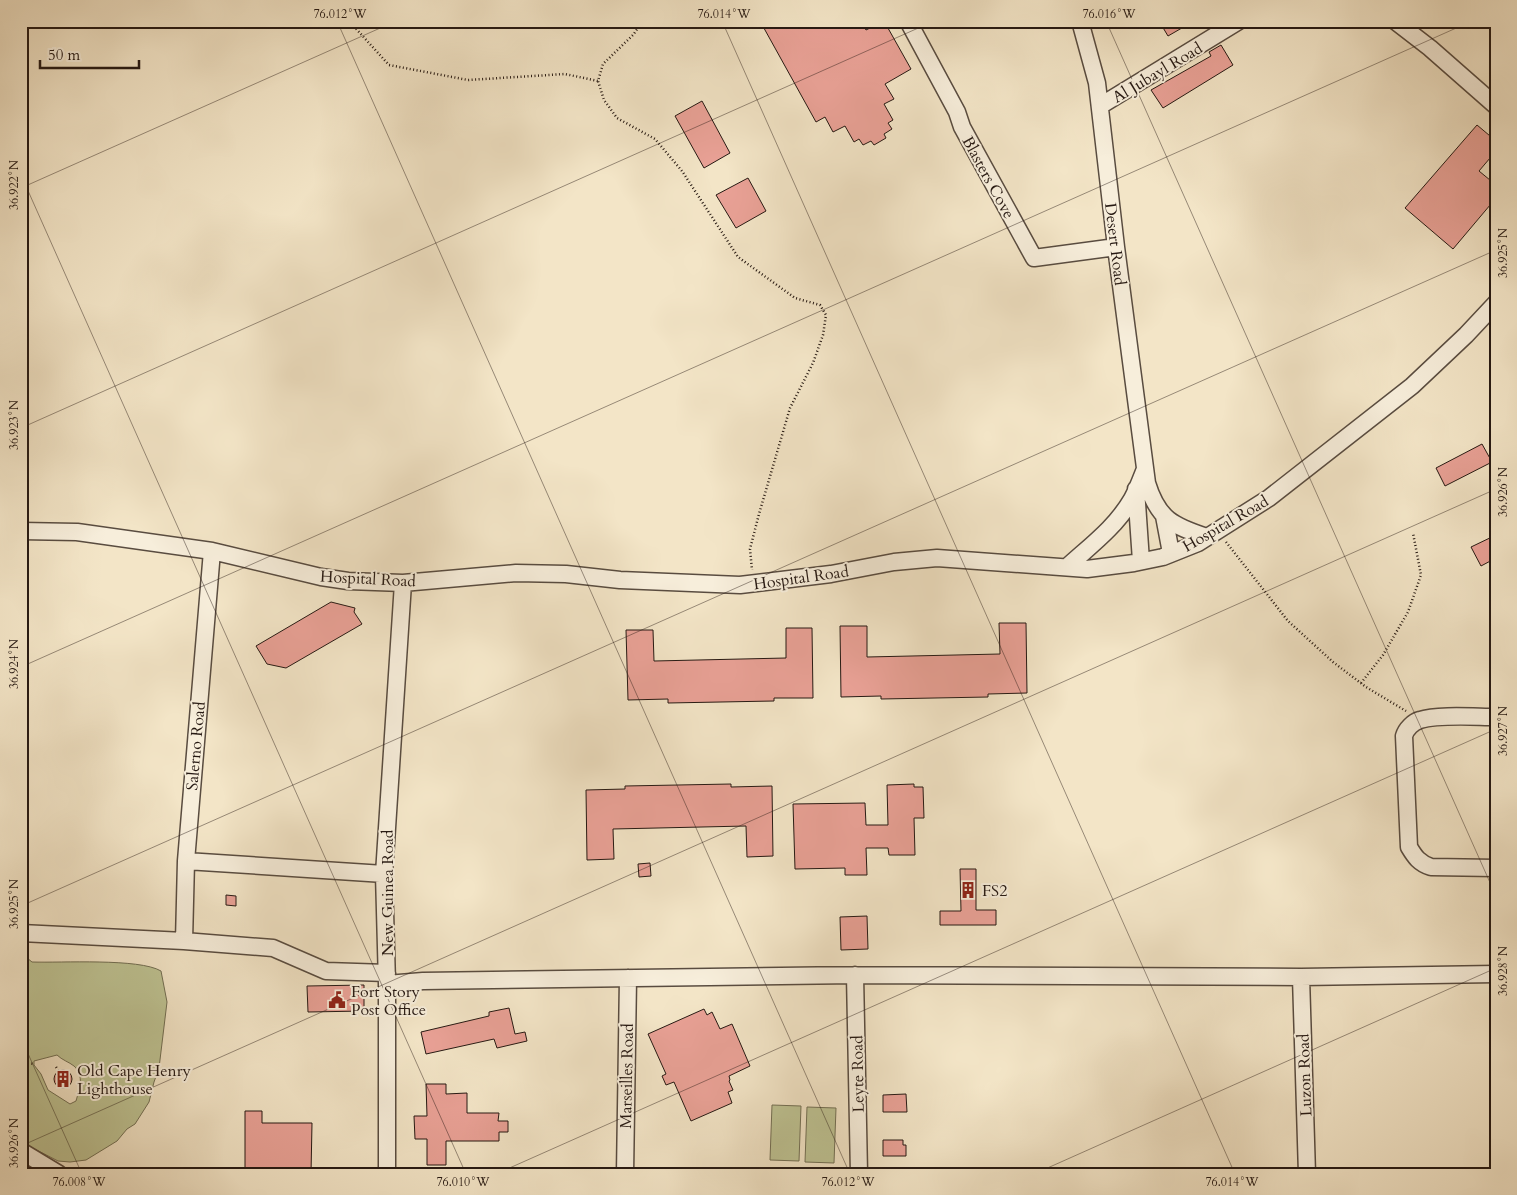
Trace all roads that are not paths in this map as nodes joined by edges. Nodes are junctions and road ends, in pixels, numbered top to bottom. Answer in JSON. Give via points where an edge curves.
{"nodes":[{"id":1,"x":908,"y":21,"type":"edge"},
{"id":2,"x":1080,"y":21,"type":"edge"},
{"id":3,"x":1239,"y":21,"type":"edge"},
{"id":4,"x":1395,"y":21,"type":"edge"},
{"id":5,"x":1100,"y":106,"type":"junction"},
{"id":6,"x":1496,"y":106,"type":"edge"},
{"id":7,"x":1116,"y":247,"type":"junction"},
{"id":8,"x":1496,"y":303,"type":"edge"},
{"id":9,"x":1145,"y":470,"type":"junction"},
{"id":10,"x":1136,"y":489,"type":"junction"},
{"id":11,"x":1164,"y":516,"type":"junction"},
{"id":12,"x":21,"y":531,"type":"edge"},
{"id":13,"x":1212,"y":534,"type":"junction"},
{"id":14,"x":212,"y":552,"type":"junction"},
{"id":15,"x":1171,"y":553,"type":"junction"},
{"id":16,"x":1141,"y":561,"type":"junction"},
{"id":17,"x":1066,"y":567,"type":"junction"},
{"id":18,"x":403,"y":583,"type":"junction"},
{"id":19,"x":1496,"y":717,"type":"edge"},
{"id":20,"x":186,"y":861,"type":"junction"},
{"id":21,"x":1496,"y":868,"type":"edge"},
{"id":22,"x":384,"y":874,"type":"junction"},
{"id":23,"x":21,"y":933,"type":"edge"},
{"id":24,"x":184,"y":941,"type":"junction"},
{"id":25,"x":1496,"y":974,"type":"edge"},
{"id":26,"x":855,"y":975,"type":"junction"},
{"id":27,"x":1301,"y":977,"type":"junction"},
{"id":28,"x":628,"y":978,"type":"junction"},
{"id":29,"x":387,"y":979,"type":"junction"},
{"id":30,"x":21,"y":1151,"type":"edge"},
{"id":31,"x":59,"y":1174,"type":"edge"},
{"id":32,"x":387,"y":1174,"type":"edge"},
{"id":33,"x":625,"y":1174,"type":"edge"},
{"id":34,"x":859,"y":1174,"type":"edge"},
{"id":35,"x":1307,"y":1174,"type":"edge"}],
"edges":[{"from":1,"to":7,"type":"street","name":"Blasters Cove","via":[[1034,258]]},
{"from":2,"to":5,"type":"street","name":"Desert Road","via":[[1098,84]]},
{"from":3,"to":5,"type":"street","name":"Al Jubayl Road"},
{"from":4,"to":6,"type":"street"},
{"from":5,"to":7,"type":"street","name":"Desert Road"},
{"from":7,"to":9,"type":"street","name":"Desert Road"},
{"from":8,"to":13,"type":"street","name":"Hospital Road","via":[[1412,386],[1269,498]]},
{"from":9,"to":10,"type":"street"},
{"from":9,"to":11,"type":"street","name":"Desert Road","via":[[1152,500]]},
{"from":10,"to":16,"type":"street"},
{"from":10,"to":17,"type":"street","via":[[1120,518],[1100,540]]},
{"from":11,"to":13,"type":"street","name":"Desert Road","via":[[1181,528]]},
{"from":11,"to":15,"type":"street","name":"Desert Road"},
{"from":12,"to":14,"type":"street","name":"Hospital Road","via":[[77,532]]},
{"from":13,"to":15,"type":"street","name":"Hospital Road"},
{"from":14,"to":18,"type":"street","name":"Hospital Road","via":[[321,577]]},
{"from":14,"to":20,"type":"street","name":"Salerno Road"},
{"from":15,"to":16,"type":"street","name":"Hospital Road"},
{"from":16,"to":17,"type":"street","name":"Hospital Road","via":[[1087,569]]},
{"from":17,"to":18,"type":"street","name":"Hospital Road","via":[[937,558],[740,586],[516,573]]},
{"from":18,"to":22,"type":"street","name":"New Guinea Road"},
{"from":19,"to":21,"type":"street","via":[[1418,720],[1404,736],[1409,847],[1421,864],[1431,867]]},
{"from":20,"to":22,"type":"street"},
{"from":20,"to":24,"type":"street","name":"Salerno Road"},
{"from":22,"to":29,"type":"street","name":"New Guinea Road"},
{"from":23,"to":24,"type":"street"},
{"from":24,"to":29,"type":"street","via":[[273,948],[326,971]]},
{"from":25,"to":27,"type":"street"},
{"from":26,"to":27,"type":"street"},
{"from":26,"to":28,"type":"street"},
{"from":26,"to":34,"type":"street","name":"Leyte Road"},
{"from":27,"to":35,"type":"street","name":"Luzon Road"},
{"from":28,"to":29,"type":"street"},
{"from":28,"to":33,"type":"street","name":"Marseilles Road"},
{"from":29,"to":32,"type":"street","name":"New Guinea Road"},
{"from":30,"to":31,"type":"street"}]}
